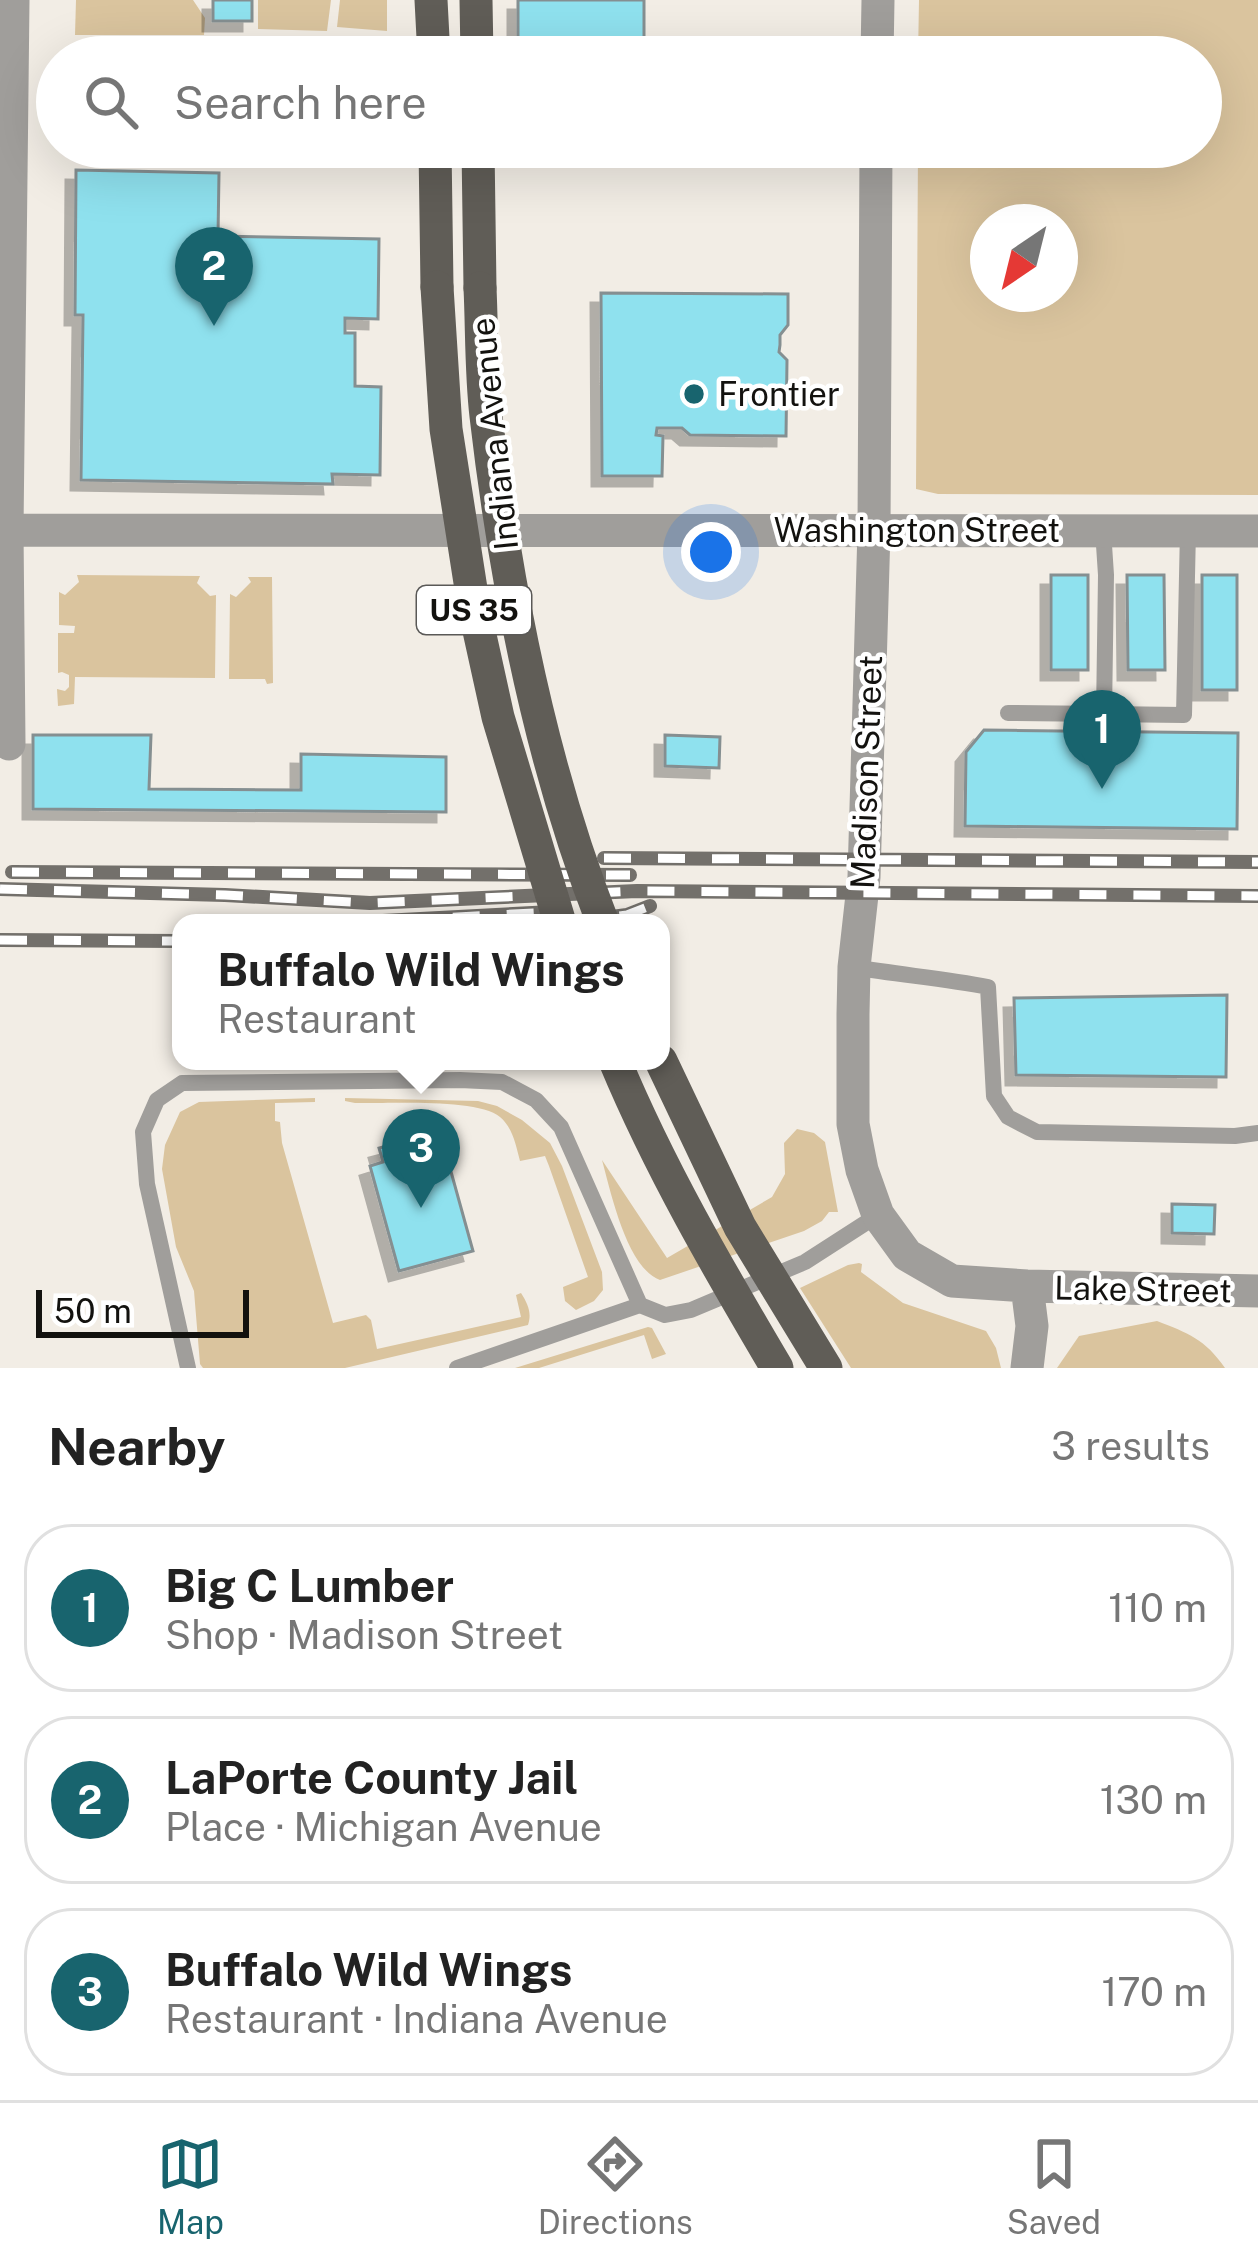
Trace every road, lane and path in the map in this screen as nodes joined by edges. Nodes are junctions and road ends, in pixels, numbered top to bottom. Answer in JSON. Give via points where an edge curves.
{"nodes":[{"id":1,"x":13,"y":0,"type":"edge"},
{"id":2,"x":431,"y":0,"type":"edge"},
{"id":3,"x":476,"y":0,"type":"edge"},
{"id":4,"x":878,"y":0,"type":"edge"},
{"id":5,"x":433,"y":36,"type":"edge"},
{"id":6,"x":476,"y":36,"type":"edge"},
{"id":7,"x":877,"y":36,"type":"edge"},
{"id":8,"x":6,"y":102,"type":"edge"},
{"id":9,"x":435,"y":168,"type":"edge"},
{"id":10,"x":478,"y":168,"type":"edge"},
{"id":11,"x":876,"y":168,"type":"edge"},
{"id":12,"x":3,"y":530,"type":"edge"},
{"id":13,"x":874,"y":530,"type":"junction"},
{"id":14,"x":1103,"y":530,"type":"junction"},
{"id":15,"x":1188,"y":530,"type":"junction"},
{"id":16,"x":1258,"y":531,"type":"edge"},
{"id":17,"x":1008,"y":713,"type":"dead end"},
{"id":18,"x":1104,"y":714,"type":"junction"},
{"id":19,"x":9,"y":744,"type":"dead end"},
{"id":20,"x":557,"y":914,"type":"edge"},
{"id":21,"x":600,"y":914,"type":"edge"},
{"id":22,"x":854,"y":967,"type":"junction"},
{"id":23,"x":619,"y":1070,"type":"edge"},
{"id":24,"x":665,"y":1070,"type":"edge"},
{"id":25,"x":1258,"y":1133,"type":"edge"},
{"id":26,"x":878,"y":1215,"type":"junction"},
{"id":27,"x":1027,"y":1286,"type":"junction"},
{"id":28,"x":1258,"y":1291,"type":"edge"},
{"id":29,"x":640,"y":1305,"type":"junction"},
{"id":30,"x":188,"y":1368,"type":"edge"},
{"id":31,"x":457,"y":1368,"type":"edge"},
{"id":32,"x":777,"y":1368,"type":"edge"},
{"id":33,"x":826,"y":1368,"type":"edge"},
{"id":34,"x":1027,"y":1368,"type":"edge"}],
"edges":[{"from":1,"to":8,"type":"street"},
{"from":2,"to":5,"type":"main road"},
{"from":3,"to":6,"type":"main road"},
{"from":4,"to":7,"type":"street"},
{"from":8,"to":12,"type":"street"},
{"from":9,"to":20,"type":"main road","name":"Indiana Avenue","number":"US 35","bridge":true,"via":[[446,429],[474,608],[497,716]]},
{"from":10,"to":21,"type":"main road","name":"Indiana Avenue","number":"US 35","bridge":true,"via":[[486,412],[511,586],[533,696]]},
{"from":11,"to":13,"type":"street","name":"Madison Street"},
{"from":12,"to":13,"type":"street","name":"Washington Street"},
{"from":12,"to":19,"type":"street"},
{"from":13,"to":14,"type":"street","name":"Washington Street"},
{"from":13,"to":22,"type":"street","name":"Madison Street"},
{"from":14,"to":15,"type":"street","name":"Washington Street"},
{"from":14,"to":18,"type":"lane"},
{"from":15,"to":16,"type":"street","name":"Washington Street"},
{"from":15,"to":18,"type":"lane","via":[[1184,716]]},
{"from":17,"to":18,"type":"lane"},
{"from":22,"to":25,"type":"lane","via":[[988,987],[994,1096],[1009,1117],[1037,1132]]},
{"from":22,"to":26,"type":"street","name":"Madison Street","via":[[853,1124]]},
{"from":23,"to":32,"type":"main road","bridge":true,"via":[[669,1179]]},
{"from":24,"to":33,"type":"main road","bridge":true,"via":[[740,1227]]},
{"from":26,"to":27,"type":"street","name":"Madison Street","via":[[907,1255],[952,1281]]},
{"from":26,"to":29,"type":"lane","via":[[806,1262],[691,1310],[665,1315]]},
{"from":27,"to":28,"type":"street","name":"Lake Street"},
{"from":27,"to":34,"type":"street"},
{"from":29,"to":30,"type":"lane","via":[[561,1126],[502,1082],[182,1083],[157,1100],[143,1132]]},
{"from":29,"to":31,"type":"lane"}]}
